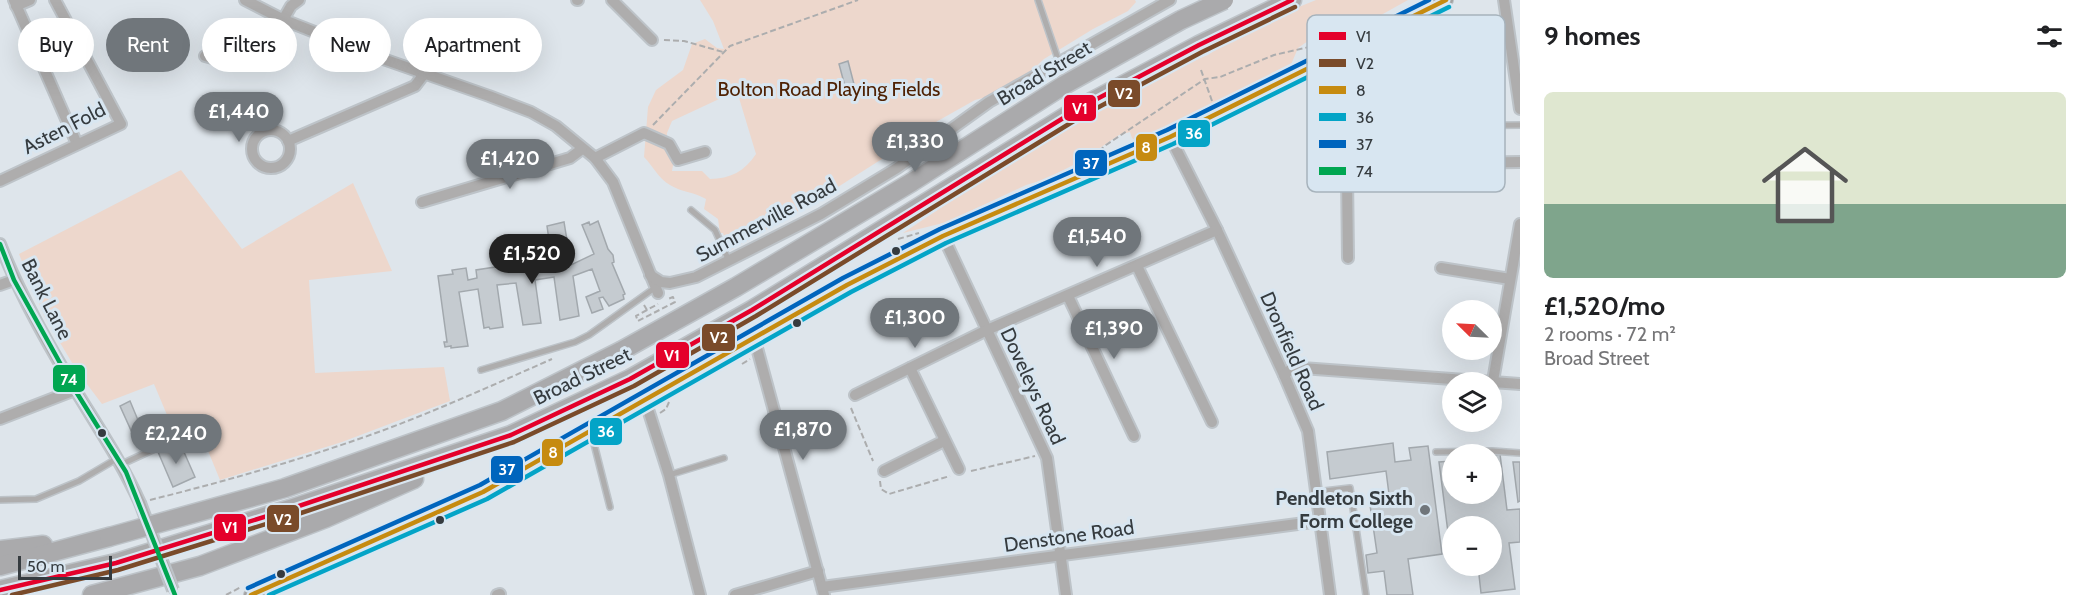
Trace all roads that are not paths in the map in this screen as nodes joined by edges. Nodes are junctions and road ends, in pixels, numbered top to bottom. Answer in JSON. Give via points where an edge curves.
{"nodes":[{"id":1,"x":30,"y":0,"type":"edge"},
{"id":2,"x":55,"y":0,"type":"edge"},
{"id":3,"x":245,"y":0,"type":"edge"},
{"id":4,"x":299,"y":0,"type":"edge"},
{"id":5,"x":612,"y":0,"type":"edge"},
{"id":6,"x":1038,"y":0,"type":"edge"},
{"id":7,"x":1170,"y":0,"type":"edge"},
{"id":8,"x":1224,"y":0,"type":"edge"},
{"id":9,"x":1292,"y":0,"type":"edge"},
{"id":10,"x":1446,"y":0,"type":"edge"},
{"id":11,"x":1504,"y":0,"type":"edge"},
{"id":12,"x":15,"y":3,"type":"edge"},
{"id":13,"x":1155,"y":4,"type":"edge"},
{"id":14,"x":1411,"y":15,"type":"edge"},
{"id":15,"x":280,"y":18,"type":"edge"},
{"id":16,"x":285,"y":18,"type":"edge"},
{"id":17,"x":297,"y":25,"type":"edge"},
{"id":18,"x":652,"y":40,"type":"road end"},
{"id":19,"x":1059,"y":62,"type":"junction"},
{"id":20,"x":1307,"y":63,"type":"edge"},
{"id":21,"x":424,"y":74,"type":"junction"},
{"id":22,"x":1520,"y":109,"type":"edge"},
{"id":23,"x":1505,"y":125,"type":"edge"},
{"id":24,"x":1520,"y":125,"type":"edge"},
{"id":25,"x":1170,"y":137,"type":"junction"},
{"id":26,"x":288,"y":141,"type":"dead end"},
{"id":27,"x":77,"y":144,"type":"junction"},
{"id":28,"x":582,"y":149,"type":"junction"},
{"id":29,"x":705,"y":152,"type":"dead end"},
{"id":30,"x":595,"y":158,"type":"junction"},
{"id":31,"x":1505,"y":162,"type":"edge"},
{"id":32,"x":1520,"y":162,"type":"edge"},
{"id":33,"x":0,"y":181,"type":"edge"},
{"id":34,"x":1347,"y":192,"type":"edge"},
{"id":35,"x":422,"y":201,"type":"dead end"},
{"id":36,"x":691,"y":210,"type":"dead end"},
{"id":37,"x":1520,"y":224,"type":"edge"},
{"id":38,"x":1217,"y":230,"type":"junction"},
{"id":39,"x":943,"y":237,"type":"junction"},
{"id":40,"x":0,"y":244,"type":"edge"},
{"id":41,"x":1348,"y":258,"type":"dead end"},
{"id":42,"x":729,"y":261,"type":"junction"},
{"id":43,"x":1137,"y":266,"type":"junction"},
{"id":44,"x":1441,"y":268,"type":"dead end"},
{"id":45,"x":650,"y":275,"type":"junction"},
{"id":46,"x":1510,"y":279,"type":"junction"},
{"id":47,"x":14,"y":280,"type":"junction"},
{"id":48,"x":0,"y":285,"type":"edge"},
{"id":49,"x":657,"y":290,"type":"joint"},
{"id":50,"x":1068,"y":296,"type":"junction"},
{"id":51,"x":987,"y":330,"type":"junction"},
{"id":52,"x":754,"y":337,"type":"junction"},
{"id":53,"x":910,"y":368,"type":"junction"},
{"id":54,"x":481,"y":370,"type":"dead end"},
{"id":55,"x":1494,"y":372,"type":"edge"},
{"id":56,"x":1284,"y":375,"type":"junction"},
{"id":57,"x":1442,"y":378,"type":"edge"},
{"id":58,"x":1502,"y":382,"type":"edge"},
{"id":59,"x":1520,"y":384,"type":"edge"},
{"id":60,"x":75,"y":390,"type":"junction"},
{"id":61,"x":855,"y":395,"type":"dead end"},
{"id":62,"x":645,"y":400,"type":"junction"},
{"id":63,"x":0,"y":419,"type":"edge"},
{"id":64,"x":1212,"y":422,"type":"dead end"},
{"id":65,"x":591,"y":431,"type":"junction"},
{"id":66,"x":187,"y":434,"type":"dead end"},
{"id":67,"x":512,"y":435,"type":"junction"},
{"id":68,"x":1134,"y":436,"type":"dead end"},
{"id":69,"x":944,"y":441,"type":"junction"},
{"id":70,"x":1436,"y":452,"type":"dead end"},
{"id":71,"x":1520,"y":453,"type":"edge"},
{"id":72,"x":724,"y":458,"type":"dead end"},
{"id":73,"x":120,"y":461,"type":"junction"},
{"id":74,"x":959,"y":470,"type":"dead end"},
{"id":75,"x":884,"y":471,"type":"dead end"},
{"id":76,"x":669,"y":474,"type":"junction"},
{"id":77,"x":1316,"y":492,"type":"junction"},
{"id":78,"x":0,"y":500,"type":"edge"},
{"id":79,"x":610,"y":507,"type":"dead end"},
{"id":80,"x":1320,"y":521,"type":"junction"},
{"id":81,"x":109,"y":537,"type":"junction"},
{"id":82,"x":0,"y":550,"type":"edge"},
{"id":83,"x":1061,"y":555,"type":"junction"},
{"id":84,"x":0,"y":566,"type":"edge"},
{"id":85,"x":819,"y":571,"type":"junction"},
{"id":86,"x":0,"y":590,"type":"edge"},
{"id":87,"x":823,"y":591,"type":"edge"},
{"id":88,"x":174,"y":593,"type":"edge"},
{"id":89,"x":92,"y":595,"type":"edge"},
{"id":90,"x":251,"y":595,"type":"edge"},
{"id":91,"x":700,"y":595,"type":"edge"},
{"id":92,"x":735,"y":595,"type":"edge"},
{"id":93,"x":1066,"y":595,"type":"edge"},
{"id":94,"x":1330,"y":595,"type":"edge"},
{"id":95,"x":1366,"y":595,"type":"edge"}],
"edges":[{"from":1,"to":12,"type":"street"},
{"from":2,"to":27,"type":"street","name":"Asten Fold","via":[[121,124]]},
{"from":3,"to":15,"type":"street"},
{"from":4,"to":16,"type":"street"},
{"from":5,"to":18,"type":"street"},
{"from":6,"to":19,"type":"lane"},
{"from":7,"to":13,"type":"street","name":"Summerville Road"},
{"from":8,"to":81,"type":"highway","name":"Broad Street","bridge":true,"via":[[1064,86],[736,287],[502,411],[285,488]]},
{"from":9,"to":67,"type":"highway","name":"Broad Street","via":[[1077,109],[752,310],[630,379]]},
{"from":10,"to":14,"type":"street"},
{"from":11,"to":22,"type":"street"},
{"from":12,"to":27,"type":"street"},
{"from":13,"to":19,"type":"street","name":"Summerville Road"},
{"from":17,"to":21,"type":"street"},
{"from":19,"to":42,"type":"street","name":"Summerville Road","via":[[989,102],[897,168],[821,214]]},
{"from":20,"to":25,"type":"street"},
{"from":21,"to":26,"type":"street","via":[[416,86]]},
{"from":21,"to":28,"type":"street","via":[[531,112],[556,126]]},
{"from":23,"to":24,"type":"lane"},
{"from":25,"to":38,"type":"street","name":"Dronfield Road"},
{"from":25,"to":39,"type":"street"},
{"from":27,"to":33,"type":"street","name":"Asten Fold"},
{"from":28,"to":30,"type":"street"},
{"from":28,"to":35,"type":"street","via":[[570,158]]},
{"from":29,"to":30,"type":"street","via":[[678,160],[669,144],[644,132]]},
{"from":30,"to":45,"type":"street","via":[[613,182]]},
{"from":31,"to":32,"type":"street"},
{"from":34,"to":41,"type":"street"},
{"from":36,"to":42,"type":"lane","via":[[715,230]]},
{"from":37,"to":46,"type":"street"},
{"from":38,"to":43,"type":"street"},
{"from":38,"to":56,"type":"street","name":"Dronfield Road"},
{"from":39,"to":51,"type":"street","name":"Doveleys Road"},
{"from":39,"to":52,"type":"street"},
{"from":40,"to":47,"type":"street","name":"Bank Lane"},
{"from":42,"to":45,"type":"street","name":"Summerville Road","via":[[679,282],[661,282]]},
{"from":43,"to":50,"type":"street"},
{"from":43,"to":64,"type":"street"},
{"from":44,"to":46,"type":"street"},
{"from":45,"to":49,"type":"street"},
{"from":46,"to":55,"type":"street"},
{"from":47,"to":48,"type":"street"},
{"from":47,"to":60,"type":"street","name":"Bank Lane"},
{"from":49,"to":54,"type":"lane","via":[[575,342]]},
{"from":50,"to":51,"type":"street"},
{"from":50,"to":68,"type":"street"},
{"from":51,"to":53,"type":"street"},
{"from":51,"to":83,"type":"street","name":"Doveleys Road","via":[[1047,458]]},
{"from":52,"to":62,"type":"street"},
{"from":52,"to":85,"type":"street"},
{"from":53,"to":61,"type":"street"},
{"from":53,"to":69,"type":"street"},
{"from":56,"to":57,"type":"street","via":[[1302,368]]},
{"from":56,"to":77,"type":"street","name":"Dronfield Road","via":[[1308,431]]},
{"from":58,"to":59,"type":"street"},
{"from":60,"to":63,"type":"street"},
{"from":60,"to":73,"type":"street","name":"Bank Lane"},
{"from":62,"to":65,"type":"street"},
{"from":62,"to":76,"type":"street"},
{"from":65,"to":79,"type":"lane"},
{"from":65,"to":90,"type":"street","via":[[483,492]]},
{"from":66,"to":73,"type":"lane"},
{"from":67,"to":86,"type":"highway","name":"Broad Street","via":[[116,563]]},
{"from":67,"to":89,"type":"highway","via":[[315,522],[200,566]]},
{"from":69,"to":74,"type":"street"},
{"from":69,"to":75,"type":"street"},
{"from":70,"to":71,"type":"lane"},
{"from":72,"to":76,"type":"lane"},
{"from":73,"to":78,"type":"lane","via":[[36,499]]},
{"from":73,"to":88,"type":"street","name":"Bank Lane","bridge":true},
{"from":76,"to":91,"type":"street"},
{"from":77,"to":80,"type":"street","name":"Dronfield Road"},
{"from":77,"to":95,"type":"lane","via":[[1350,488]]},
{"from":80,"to":83,"type":"street","name":"Denstone Road"},
{"from":80,"to":94,"type":"street","name":"Dronfield Road"},
{"from":81,"to":82,"type":"highway"},
{"from":81,"to":84,"type":"highway","name":"Broad Street"},
{"from":83,"to":87,"type":"street","name":"Denstone Road"},
{"from":83,"to":93,"type":"street","name":"Doveleys Road"},
{"from":85,"to":87,"type":"street"},
{"from":85,"to":92,"type":"street"}]}
